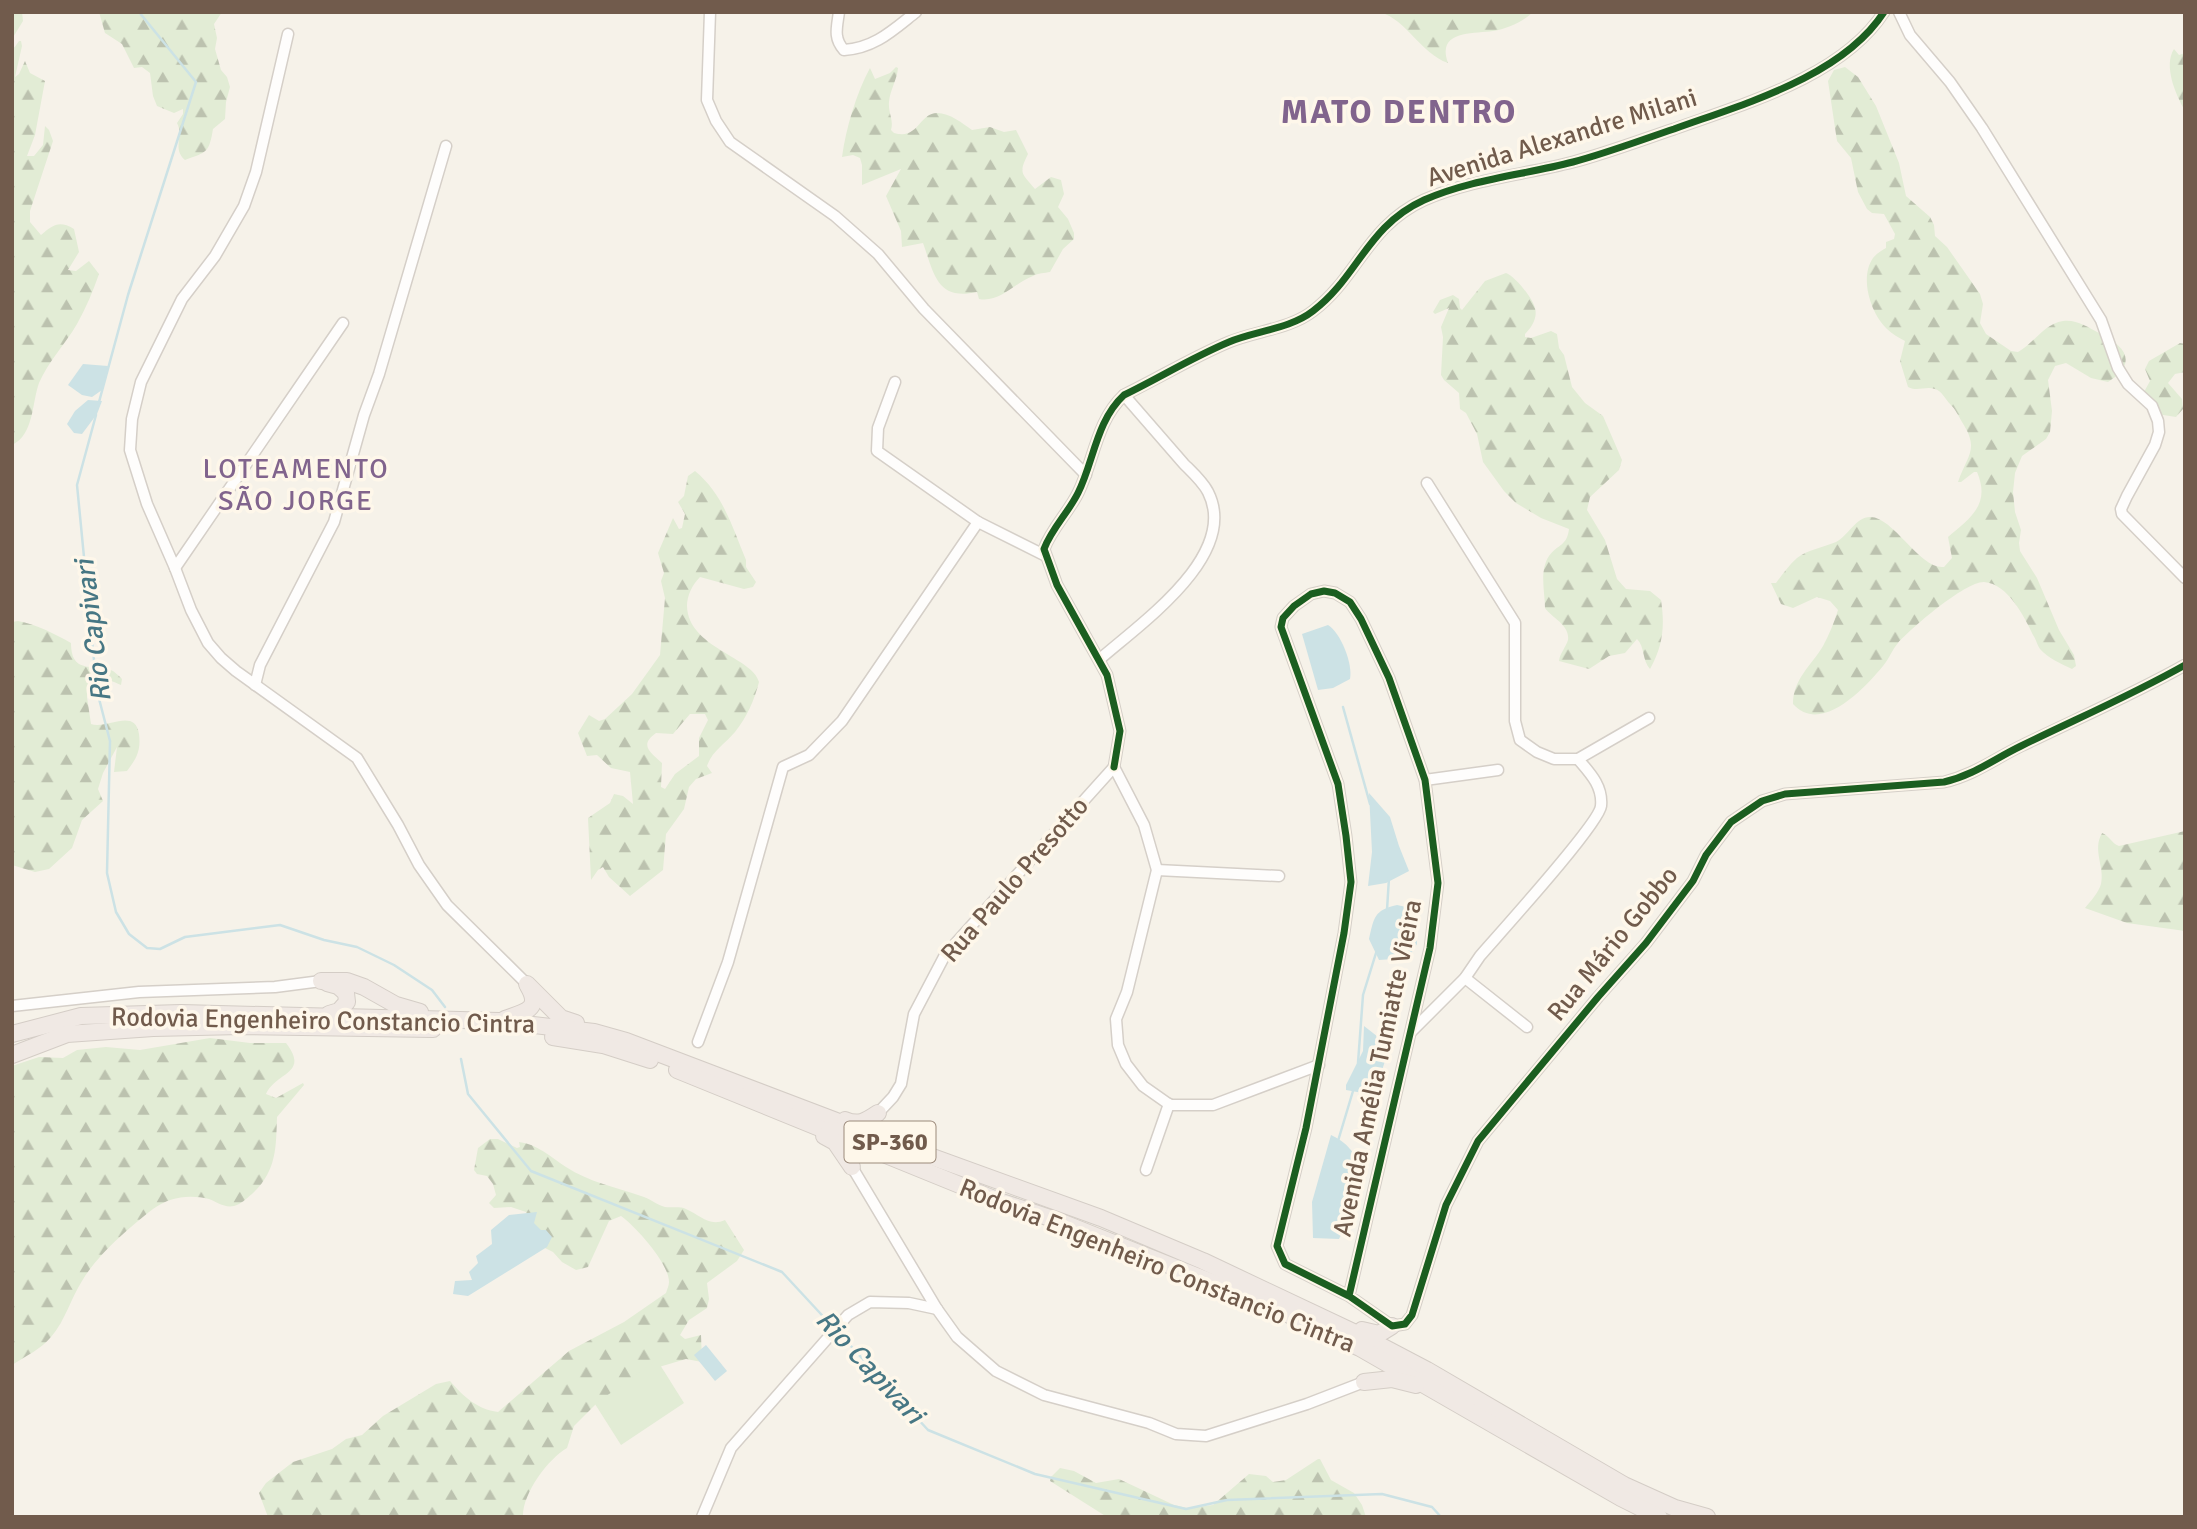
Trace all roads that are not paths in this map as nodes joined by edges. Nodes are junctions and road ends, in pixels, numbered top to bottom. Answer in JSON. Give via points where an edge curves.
{"nodes":[{"id":1,"x":709,"y":12,"type":"edge"},
{"id":2,"x":839,"y":12,"type":"edge"},
{"id":3,"x":916,"y":12,"type":"edge"},
{"id":4,"x":1884,"y":12,"type":"edge"},
{"id":5,"x":1899,"y":12,"type":"edge"},
{"id":6,"x":288,"y":34,"type":"dead end"},
{"id":7,"x":446,"y":146,"type":"dead end"},
{"id":8,"x":343,"y":323,"type":"dead end"},
{"id":9,"x":895,"y":382,"type":"dead end"},
{"id":10,"x":1125,"y":395,"type":"junction"},
{"id":11,"x":1086,"y":475,"type":"junction"},
{"id":12,"x":1427,"y":483,"type":"dead end"},
{"id":13,"x":978,"y":522,"type":"junction"},
{"id":14,"x":1046,"y":556,"type":"junction"},
{"id":15,"x":175,"y":568,"type":"junction"},
{"id":16,"x":2185,"y":578,"type":"edge"},
{"id":17,"x":1100,"y":659,"type":"junction"},
{"id":18,"x":2185,"y":665,"type":"edge"},
{"id":19,"x":255,"y":685,"type":"junction"},
{"id":20,"x":1649,"y":718,"type":"dead end"},
{"id":21,"x":1578,"y":759,"type":"junction"},
{"id":22,"x":1114,"y":767,"type":"junction"},
{"id":23,"x":1498,"y":770,"type":"dead end"},
{"id":24,"x":1425,"y":780,"type":"junction"},
{"id":25,"x":1157,"y":870,"type":"junction"},
{"id":26,"x":1279,"y":876,"type":"dead end"},
{"id":27,"x":1465,"y":978,"type":"junction"},
{"id":28,"x":321,"y":981,"type":"junction"},
{"id":29,"x":527,"y":984,"type":"junction"},
{"id":30,"x":12,"y":1006,"type":"edge"},
{"id":31,"x":325,"y":1015,"type":"junction"},
{"id":32,"x":448,"y":1019,"type":"junction"},
{"id":33,"x":499,"y":1021,"type":"junction"},
{"id":34,"x":1528,"y":1027,"type":"dead end"},
{"id":35,"x":12,"y":1034,"type":"edge"},
{"id":36,"x":1410,"y":1034,"type":"junction"},
{"id":37,"x":626,"y":1041,"type":"junction"},
{"id":38,"x":698,"y":1042,"type":"dead end"},
{"id":39,"x":12,"y":1055,"type":"edge"},
{"id":40,"x":1319,"y":1065,"type":"junction"},
{"id":41,"x":1169,"y":1104,"type":"junction"},
{"id":42,"x":800,"y":1107,"type":"junction"},
{"id":43,"x":878,"y":1113,"type":"junction"},
{"id":44,"x":783,"y":1115,"type":"junction"},
{"id":45,"x":899,"y":1153,"type":"junction"},
{"id":46,"x":852,"y":1167,"type":"junction"},
{"id":47,"x":1146,"y":1170,"type":"dead end"},
{"id":48,"x":1257,"y":1287,"type":"junction"},
{"id":49,"x":1349,"y":1296,"type":"junction"},
{"id":50,"x":937,"y":1309,"type":"junction"},
{"id":51,"x":1392,"y":1326,"type":"junction"},
{"id":52,"x":1360,"y":1348,"type":"junction"},
{"id":53,"x":1427,"y":1370,"type":"junction"},
{"id":54,"x":1364,"y":1382,"type":"junction"},
{"id":55,"x":1433,"y":1388,"type":"junction"},
{"id":56,"x":702,"y":1517,"type":"edge"},
{"id":57,"x":1659,"y":1517,"type":"edge"},
{"id":58,"x":1707,"y":1517,"type":"edge"}],
"edges":[{"from":1,"to":11,"type":"street","via":[[707,100],[730,142],[835,216],[878,254],[924,309]]},
{"from":2,"to":3,"type":"street","via":[[837,43],[844,50],[877,43]]},
{"from":4,"to":10,"type":"street","name":"Avenida Alexandre Milani","via":[[1863,39],[1839,58],[1752,101],[1574,162],[1465,185],[1408,208],[1380,230],[1311,313],[1228,342]]},
{"from":5,"to":16,"type":"street","via":[[1910,36],[1982,128],[2101,320],[2128,384],[2152,406],[2158,421],[2155,444],[2121,509]]},
{"from":6,"to":15,"type":"street","via":[[244,206],[215,256],[182,299],[141,382],[132,419],[130,450]]},
{"from":7,"to":19,"type":"street","via":[[334,522],[260,665]]},
{"from":8,"to":15,"type":"street"},
{"from":9,"to":13,"type":"street","via":[[878,428],[877,451]]},
{"from":10,"to":11,"type":"street","name":"Avenida Alexandre Milani","via":[[1107,417]]},
{"from":10,"to":17,"type":"street","via":[[1208,490],[1216,510],[1207,551],[1199,565]]},
{"from":11,"to":14,"type":"street","name":"Avenida Alexandre Milani","via":[[1048,538]]},
{"from":12,"to":21,"type":"street","via":[[1515,623],[1515,721],[1520,740],[1554,759]]},
{"from":13,"to":14,"type":"street"},
{"from":13,"to":38,"type":"street","via":[[842,721],[809,755],[783,767],[728,962]]},
{"from":14,"to":17,"type":"street","via":[[1057,585]]},
{"from":15,"to":19,"type":"street","via":[[208,643]]},
{"from":17,"to":22,"type":"street","via":[[1119,731]]},
{"from":18,"to":51,"type":"street","name":"Rua Mário Gobbo","via":[[1965,777],[1785,794],[1762,801],[1731,822],[1646,943],[1478,1141],[1446,1205],[1412,1315],[1405,1324]]},
{"from":19,"to":29,"type":"street","via":[[357,758],[447,905]]},
{"from":20,"to":21,"type":"street"},
{"from":21,"to":27,"type":"street","via":[[1599,786],[1601,808]]},
{"from":22,"to":25,"type":"street","via":[[1144,825]]},
{"from":22,"to":43,"type":"street","name":"Rua Paulo Presotto","via":[[946,955],[914,1014],[901,1084]]},
{"from":23,"to":24,"type":"street"},
{"from":24,"to":36,"type":"street","name":"Avenida Amélia Tumiatte Vieira","via":[[1438,883],[1430,948]]},
{"from":24,"to":40,"type":"street","name":"Avenida Amélia Tumiatte Vieira","via":[[1389,678],[1362,619],[1350,602],[1335,593],[1311,594],[1283,618],[1281,627],[1338,784],[1350,882]]},
{"from":25,"to":26,"type":"street"},
{"from":25,"to":41,"type":"street","via":[[1116,1019],[1125,1064],[1143,1086]]},
{"from":27,"to":34,"type":"street"},
{"from":27,"to":36,"type":"street"},
{"from":28,"to":30,"type":"street","via":[[125,993]]},
{"from":28,"to":31,"type":"highway","via":[[338,986],[348,1002]]},
{"from":28,"to":32,"type":"highway","via":[[347,981],[396,1005]]},
{"from":29,"to":33,"type":"highway","via":[[533,1004],[525,1012]]},
{"from":29,"to":37,"type":"highway","via":[[561,1018]]},
{"from":31,"to":32,"type":"highway","name":"Rodovia Engenheiro Constancio Cintra","number":"SP-360"},
{"from":31,"to":35,"type":"highway","name":"Rodovia Engenheiro Constancio Cintra","number":"SP-360","via":[[80,1016]]},
{"from":32,"to":33,"type":"highway","name":"Rodovia Engenheiro Constancio Cintra","number":"SP-360"},
{"from":33,"to":37,"type":"highway","name":"Rodovia Engenheiro Constancio Cintra","number":"SP-360","via":[[594,1032]]},
{"from":36,"to":49,"type":"street","name":"Avenida Amélia Tumiatte Vieira"},
{"from":37,"to":42,"type":"highway","name":"Rodovia Engenheiro Constancio Cintra","number":"SP-360"},
{"from":39,"to":44,"type":"highway","name":"Rodovia Engenheiro Constancio Cintra","number":"SP-360","via":[[67,1034],[153,1028],[521,1032],[603,1045]]},
{"from":40,"to":41,"type":"street","via":[[1213,1105]]},
{"from":40,"to":49,"type":"street","name":"Avenida Amélia Tumiatte Vieira","via":[[1277,1246],[1285,1264]]},
{"from":41,"to":47,"type":"street"},
{"from":42,"to":43,"type":"highway","via":[[855,1124]]},
{"from":42,"to":45,"type":"highway","name":"Rodovia Engenheiro Constancio Cintra","number":"SP-360"},
{"from":43,"to":45,"type":"highway","via":[[868,1130]]},
{"from":44,"to":45,"type":"highway","name":"Rodovia Engenheiro Constancio Cintra","number":"SP-360"},
{"from":44,"to":46,"type":"highway","via":[[835,1142]]},
{"from":45,"to":46,"type":"highway","via":[[851,1150]]},
{"from":45,"to":48,"type":"highway","name":"Rodovia Engenheiro Constancio Cintra","number":"SP-360","via":[[1101,1218]]},
{"from":45,"to":52,"type":"highway","name":"Rodovia Engenheiro Constancio Cintra","number":"SP-360","via":[[999,1201],[1264,1303]]},
{"from":46,"to":50,"type":"street"},
{"from":48,"to":51,"type":"highway","via":[[1335,1315],[1367,1332],[1379,1334]]},
{"from":48,"to":53,"type":"highway","name":"Rodovia Engenheiro Constancio Cintra","number":"SP-360"},
{"from":49,"to":51,"type":"street"},
{"from":50,"to":54,"type":"street","via":[[957,1337],[996,1371],[1044,1395],[1176,1434],[1206,1436]]},
{"from":50,"to":56,"type":"street","via":[[870,1302],[848,1315],[731,1448]]},
{"from":51,"to":53,"type":"highway","via":[[1394,1346]]},
{"from":52,"to":54,"type":"highway","via":[[1375,1364]]},
{"from":52,"to":55,"type":"highway","name":"Rodovia Engenheiro Constancio Cintra","number":"SP-360"},
{"from":53,"to":58,"type":"highway","name":"Rodovia Engenheiro Constancio Cintra","number":"SP-360","via":[[1624,1485]]},
{"from":54,"to":55,"type":"highway","via":[[1392,1380]]},
{"from":55,"to":57,"type":"highway","name":"Rodovia Engenheiro Constancio Cintra","number":"SP-360"}]}
